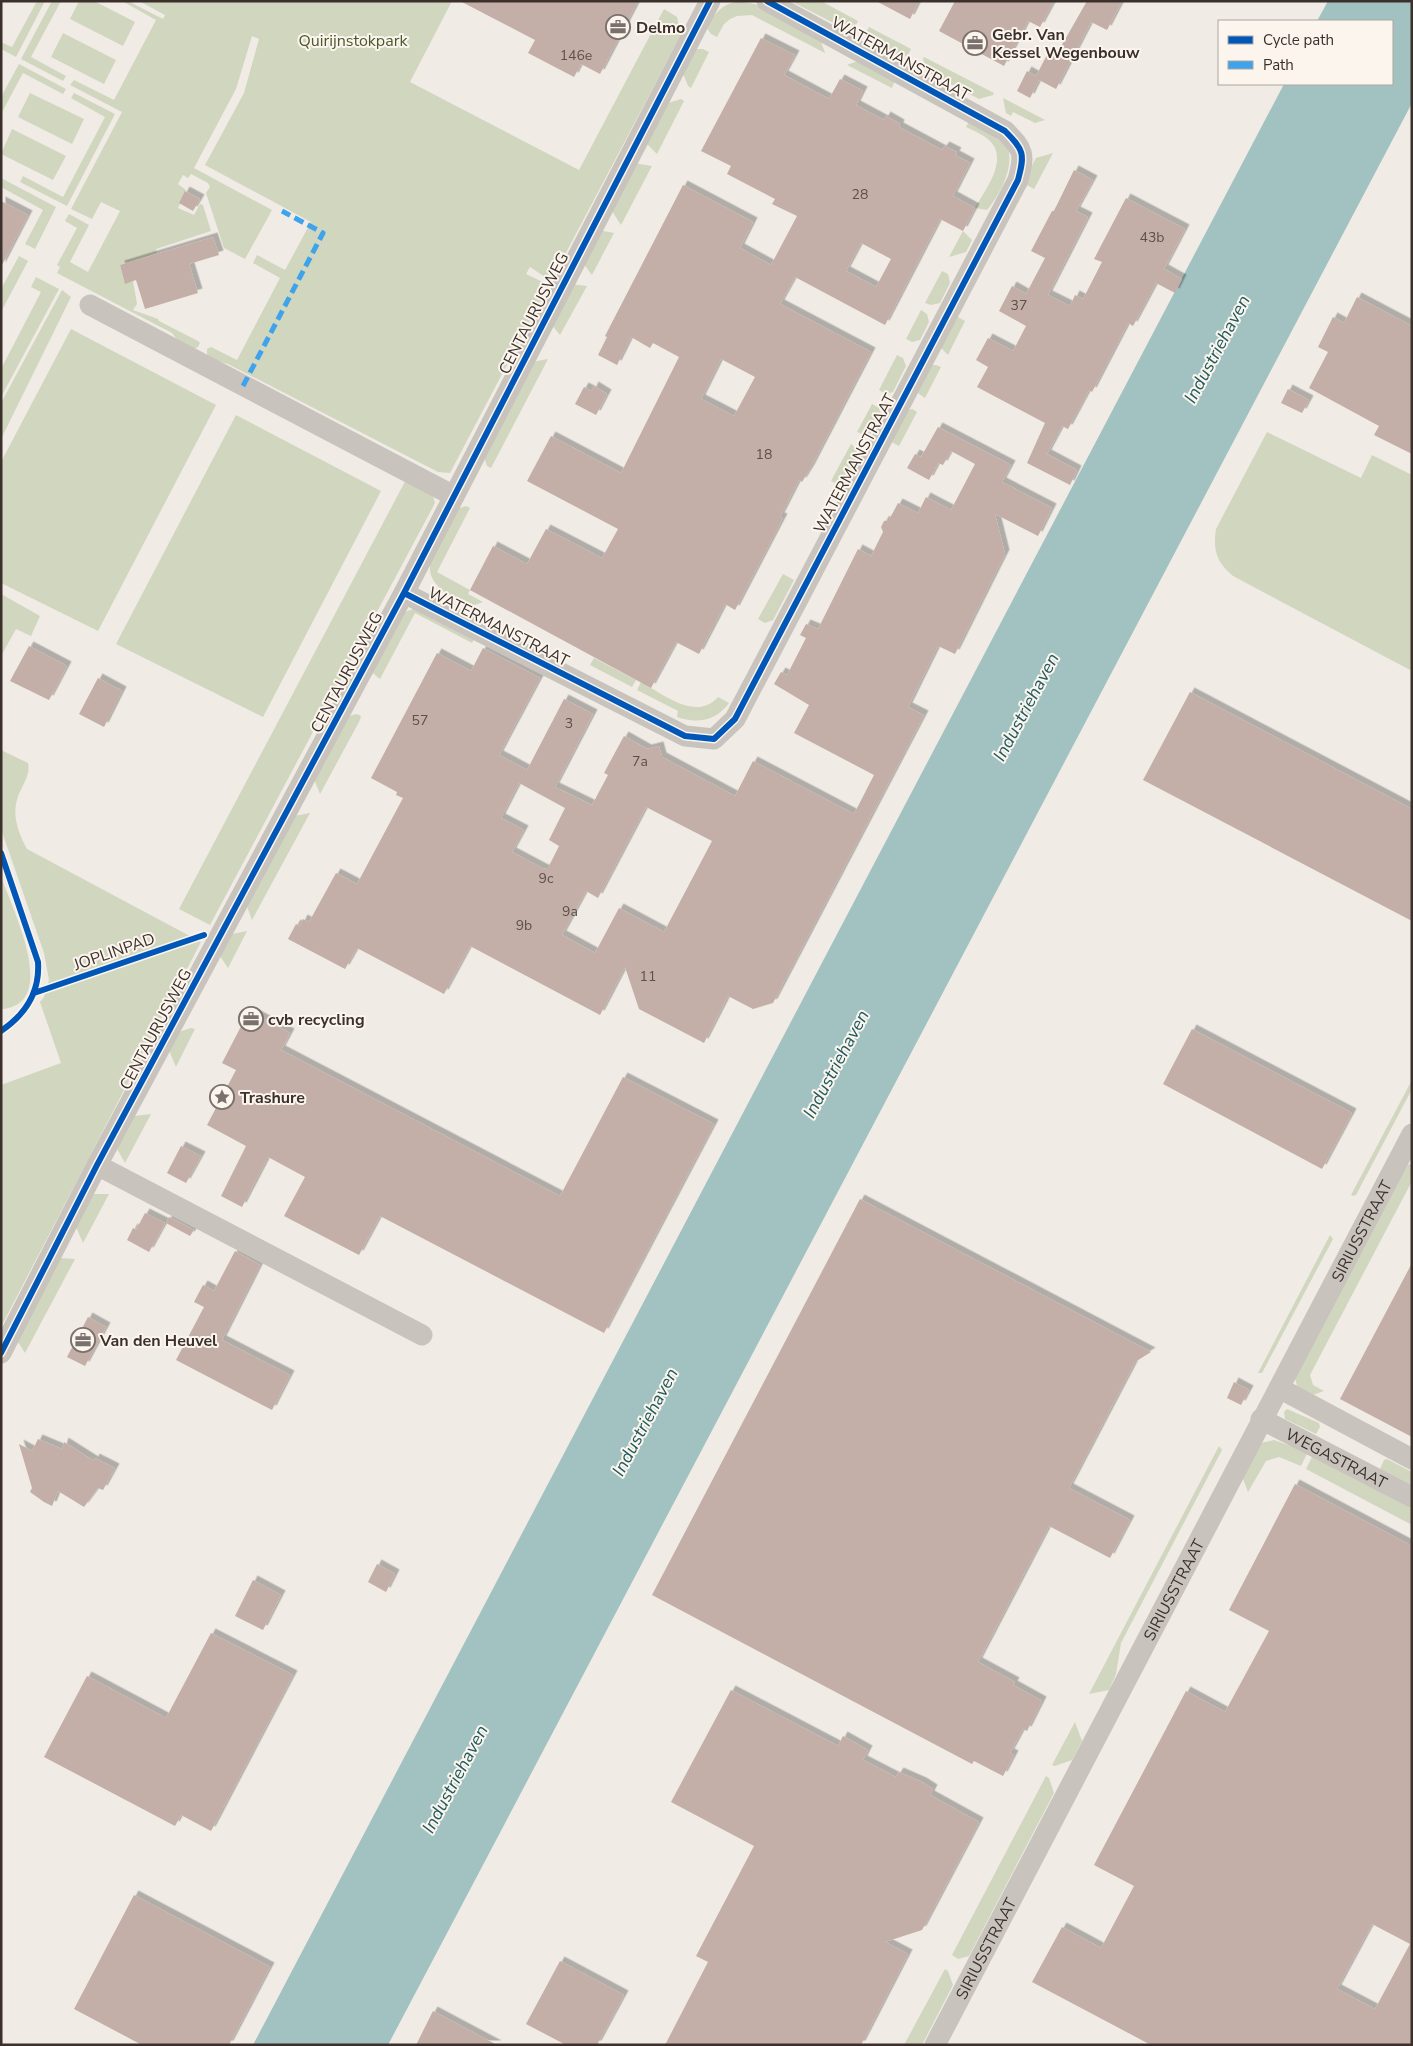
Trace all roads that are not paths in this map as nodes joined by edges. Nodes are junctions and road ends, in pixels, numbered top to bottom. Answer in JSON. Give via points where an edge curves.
{"nodes":[{"id":1,"x":710,"y":1,"type":"edge"},
{"id":2,"x":767,"y":1,"type":"edge"},
{"id":3,"x":90,"y":305,"type":"dead end"},
{"id":4,"x":454,"y":496,"type":"junction"},
{"id":5,"x":404,"y":593,"type":"junction"},
{"id":6,"x":1412,"y":1134,"type":"edge"},
{"id":7,"x":97,"y":1165,"type":"junction"},
{"id":8,"x":422,"y":1335,"type":"dead end"},
{"id":9,"x":1,"y":1353,"type":"edge"},
{"id":10,"x":1279,"y":1388,"type":"junction"},
{"id":11,"x":1261,"y":1420,"type":"junction"},
{"id":12,"x":1345,"y":1424,"type":"junction"},
{"id":13,"x":1331,"y":1455,"type":"junction"},
{"id":14,"x":1412,"y":1459,"type":"edge"},
{"id":15,"x":1412,"y":1498,"type":"edge"},
{"id":16,"x":935,"y":2045,"type":"edge"}],
"edges":[{"from":1,"to":4,"type":"street","name":"CENTAURUSWEG"},
{"from":2,"to":5,"type":"street","name":"WATERMANSTRAAT","via":[[1005,131],[1020,145],[1023,160],[1018,180],[735,719],[714,739],[685,736]]},
{"from":3,"to":4,"type":"street"},
{"from":4,"to":5,"type":"street","name":"CENTAURUSWEG"},
{"from":5,"to":7,"type":"street","name":"CENTAURUSWEG"},
{"from":6,"to":10,"type":"street","name":"SIRIUSSTRAAT"},
{"from":7,"to":8,"type":"street"},
{"from":7,"to":9,"type":"street","name":"CENTAURUSWEG"},
{"from":10,"to":11,"type":"street","name":"SIRIUSSTRAAT"},
{"from":10,"to":12,"type":"street","name":"WEGASTRAAT"},
{"from":11,"to":13,"type":"street","name":"WEGASTRAAT"},
{"from":11,"to":16,"type":"street","name":"SIRIUSSTRAAT"},
{"from":12,"to":13,"type":"street"},
{"from":12,"to":14,"type":"street","name":"WEGASTRAAT"},
{"from":13,"to":15,"type":"street","name":"WEGASTRAAT"}]}
